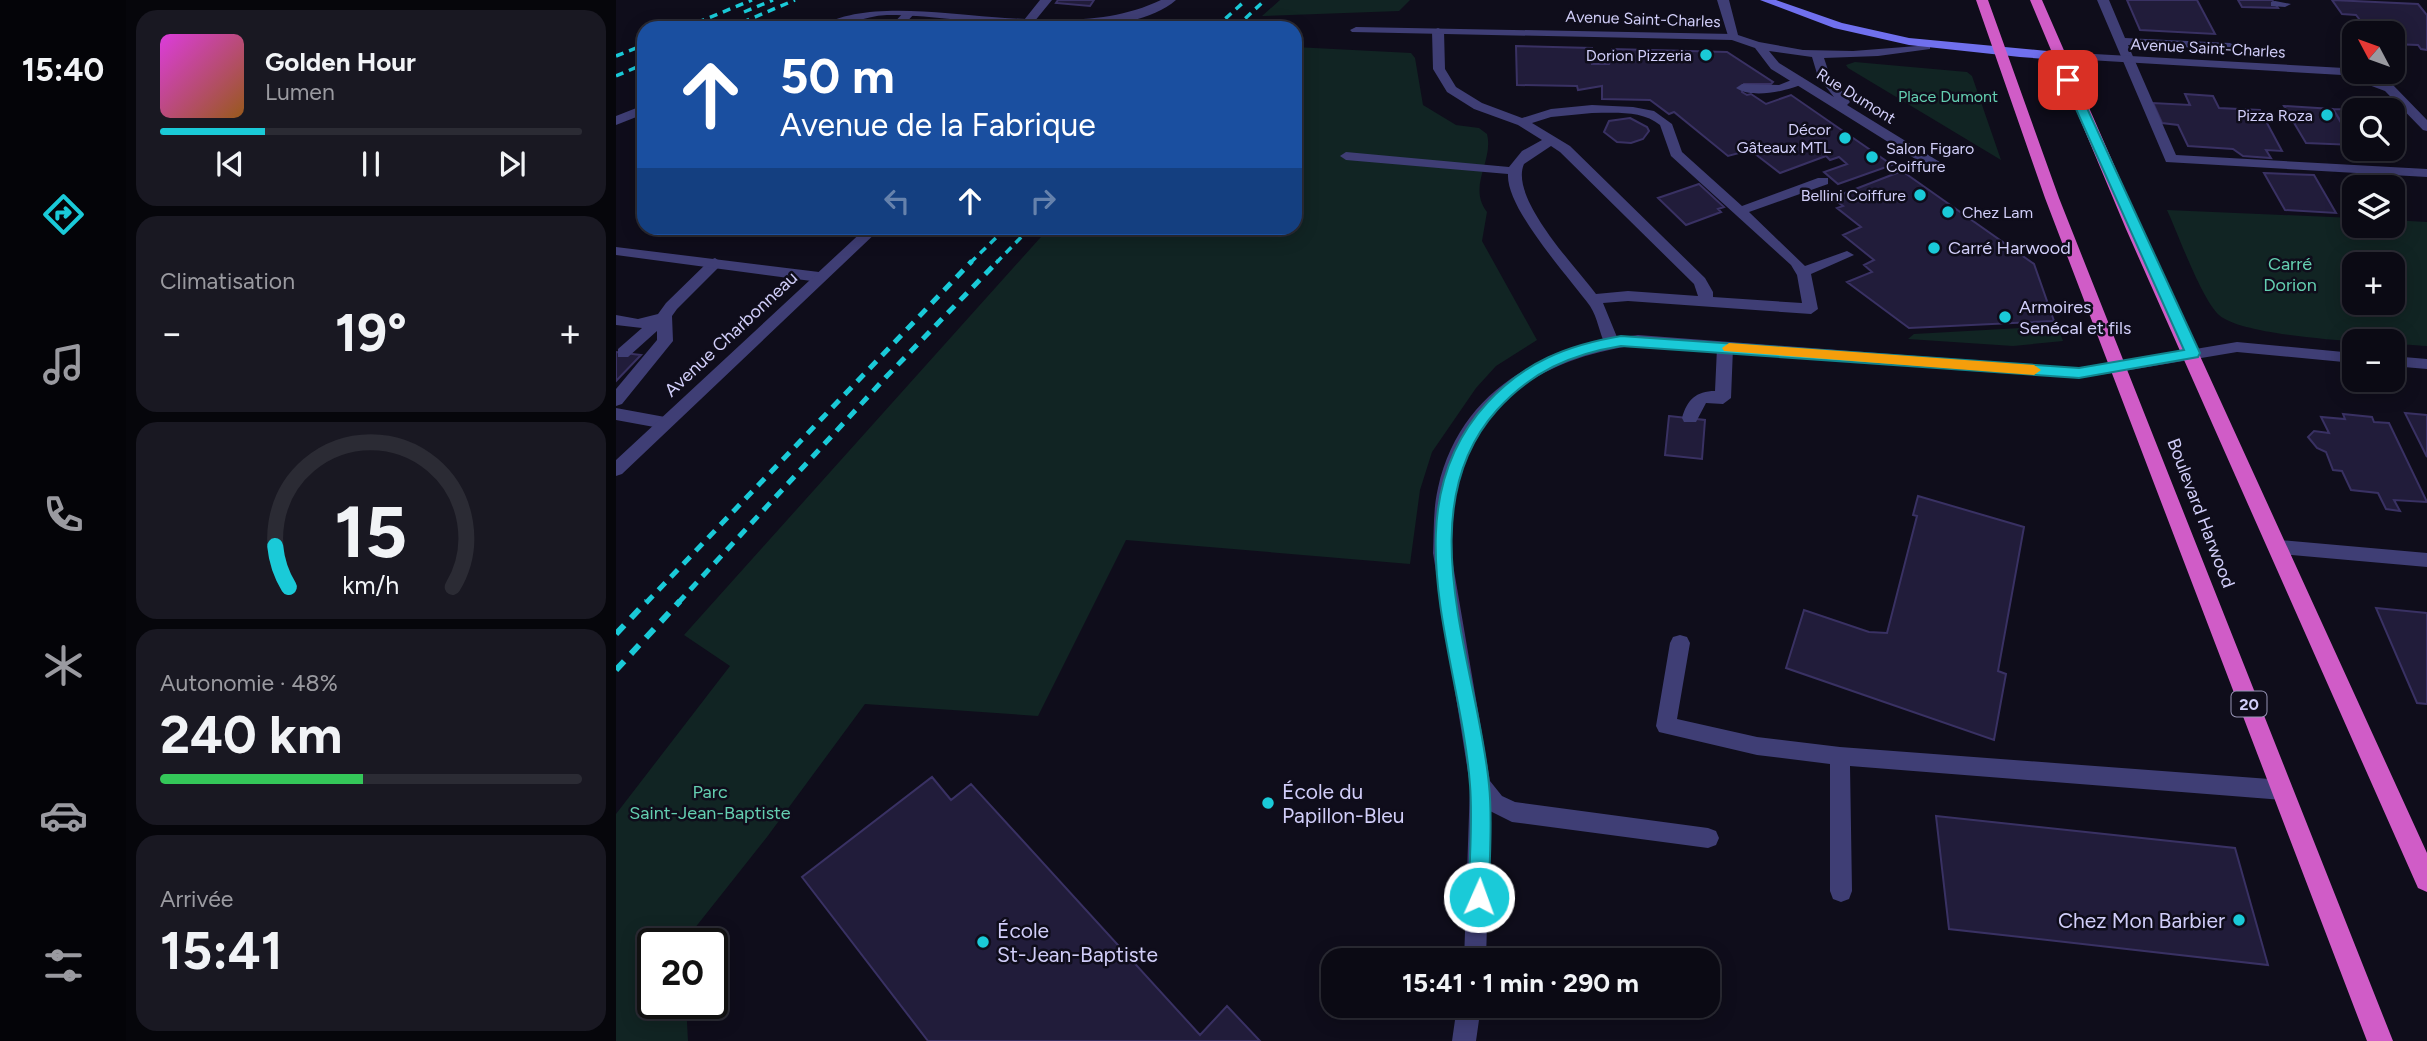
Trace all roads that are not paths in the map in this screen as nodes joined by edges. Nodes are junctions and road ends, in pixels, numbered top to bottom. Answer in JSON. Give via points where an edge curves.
{"nodes":[{"id":1,"x":1046,"y":0,"type":"edge"},
{"id":2,"x":1170,"y":0,"type":"edge"},
{"id":3,"x":1723,"y":0,"type":"edge"},
{"id":4,"x":1766,"y":0,"type":"edge"},
{"id":5,"x":1982,"y":0,"type":"edge"},
{"id":6,"x":2036,"y":0,"type":"edge"},
{"id":7,"x":2103,"y":0,"type":"edge"},
{"id":8,"x":909,"y":13,"type":"junction"},
{"id":9,"x":1030,"y":20,"type":"junction"},
{"id":10,"x":843,"y":21,"type":"edge"},
{"id":11,"x":902,"y":21,"type":"edge"},
{"id":12,"x":1052,"y":21,"type":"edge"},
{"id":13,"x":1124,"y":21,"type":"edge"},
{"id":14,"x":1356,"y":30,"type":"dead end"},
{"id":15,"x":1438,"y":31,"type":"junction"},
{"id":16,"x":1732,"y":37,"type":"junction"},
{"id":17,"x":2121,"y":41,"type":"junction"},
{"id":18,"x":2230,"y":46,"type":"dead end"},
{"id":19,"x":1926,"y":47,"type":"junction"},
{"id":20,"x":1760,"y":49,"type":"junction"},
{"id":21,"x":1816,"y":52,"type":"junction"},
{"id":22,"x":2001,"y":53,"type":"junction"},
{"id":23,"x":2058,"y":56,"type":"junction"},
{"id":24,"x":2130,"y":60,"type":"junction"},
{"id":25,"x":1799,"y":81,"type":"junction"},
{"id":26,"x":1742,"y":88,"type":"dead end"},
{"id":27,"x":637,"y":111,"type":"edge"},
{"id":28,"x":1851,"y":111,"type":"junction"},
{"id":29,"x":616,"y":121,"type":"edge"},
{"id":30,"x":1522,"y":122,"type":"junction"},
{"id":31,"x":2427,"y":127,"type":"edge"},
{"id":32,"x":1554,"y":140,"type":"junction"},
{"id":33,"x":1346,"y":156,"type":"dead end"},
{"id":34,"x":1938,"y":167,"type":"dead end"},
{"id":35,"x":1514,"y":171,"type":"junction"},
{"id":36,"x":2427,"y":173,"type":"edge"},
{"id":37,"x":1823,"y":181,"type":"dead end"},
{"id":38,"x":1740,"y":211,"type":"junction"},
{"id":39,"x":866,"y":235,"type":"edge"},
{"id":40,"x":616,"y":251,"type":"edge"},
{"id":41,"x":1847,"y":255,"type":"dead end"},
{"id":42,"x":715,"y":262,"type":"junction"},
{"id":43,"x":1802,"y":271,"type":"junction"},
{"id":44,"x":819,"y":277,"type":"junction"},
{"id":45,"x":1592,"y":299,"type":"junction"},
{"id":46,"x":1705,"y":302,"type":"junction"},
{"id":47,"x":665,"y":316,"type":"junction"},
{"id":48,"x":616,"y":320,"type":"edge"},
{"id":49,"x":1611,"y":342,"type":"junction"},
{"id":50,"x":1725,"y":348,"type":"junction"},
{"id":51,"x":623,"y":353,"type":"dead end"},
{"id":52,"x":2193,"y":353,"type":"junction"},
{"id":53,"x":2342,"y":357,"type":"edge"},
{"id":54,"x":2405,"y":362,"type":"edge"},
{"id":55,"x":2427,"y":364,"type":"edge"},
{"id":56,"x":2118,"y":367,"type":"junction"},
{"id":57,"x":616,"y":402,"type":"edge"},
{"id":58,"x":1690,"y":418,"type":"dead end"},
{"id":59,"x":664,"y":423,"type":"junction"},
{"id":60,"x":616,"y":470,"type":"edge"},
{"id":61,"x":2279,"y":547,"type":"junction"},
{"id":62,"x":2427,"y":560,"type":"edge"},
{"id":63,"x":1680,"y":643,"type":"dead end"},
{"id":64,"x":1840,"y":756,"type":"junction"},
{"id":65,"x":1480,"y":785,"type":"junction"},
{"id":66,"x":2283,"y":790,"type":"junction"},
{"id":67,"x":1708,"y":838,"type":"dead end"},
{"id":68,"x":2420,"y":848,"type":"edge"},
{"id":69,"x":2427,"y":880,"type":"edge"},
{"id":70,"x":1842,"y":891,"type":"dead end"},
{"id":71,"x":1475,"y":948,"type":"edge"},
{"id":72,"x":1467,"y":1018,"type":"edge"},
{"id":73,"x":1464,"y":1041,"type":"edge"},
{"id":74,"x":2380,"y":1041,"type":"edge"}],
"edges":[{"from":1,"to":9,"type":"street"},
{"from":2,"to":13,"type":"street"},
{"from":3,"to":16,"type":"street"},
{"from":4,"to":19,"type":"main road","name":"Avenue Saint-Charles","via":[[1831,24]]},
{"from":5,"to":22,"type":"highway","name":"Boulevard Harwood","number":"20"},
{"from":6,"to":23,"type":"highway"},
{"from":7,"to":17,"type":"street"},
{"from":8,"to":9,"type":"street"},
{"from":8,"to":10,"type":"street","via":[[864,13]]},
{"from":8,"to":11,"type":"street"},
{"from":9,"to":12,"type":"street"},
{"from":14,"to":15,"type":"street","name":"Avenue Saint-Charles"},
{"from":15,"to":16,"type":"street","name":"Avenue Saint-Charles"},
{"from":15,"to":30,"type":"street","via":[[1444,83],[1478,106]]},
{"from":16,"to":20,"type":"street","name":"Avenue Saint-Charles"},
{"from":17,"to":18,"type":"street"},
{"from":17,"to":24,"type":"street"},
{"from":19,"to":21,"type":"street","name":"Avenue Saint-Charles","via":[[1872,55]]},
{"from":19,"to":22,"type":"main road","name":"Avenue Saint-Charles"},
{"from":20,"to":21,"type":"street","name":"Avenue Saint-Charles"},
{"from":20,"to":25,"type":"street","name":"Rue Dumont","via":[[1774,66]]},
{"from":21,"to":28,"type":"street","via":[[1824,77]]},
{"from":22,"to":23,"type":"main road","name":"Avenue Saint-Charles"},
{"from":22,"to":56,"type":"highway","name":"Boulevard Harwood","number":"20"},
{"from":23,"to":24,"type":"street","name":"Avenue Saint-Charles"},
{"from":23,"to":52,"type":"highway"},
{"from":24,"to":31,"type":"street","name":"Avenue Saint-Charles","via":[[2359,75],[2398,95]]},
{"from":24,"to":36,"type":"street","via":[[2171,159]]},
{"from":25,"to":26,"type":"street","via":[[1781,89]]},
{"from":25,"to":28,"type":"street","name":"Rue Dumont"},
{"from":27,"to":29,"type":"street"},
{"from":28,"to":34,"type":"street","name":"Rue Dumont"},
{"from":30,"to":32,"type":"street"},
{"from":30,"to":38,"type":"street","via":[[1545,113],[1652,114],[1669,126],[1676,153]]},
{"from":32,"to":35,"type":"street","via":[[1522,156]]},
{"from":32,"to":46,"type":"street","via":[[1700,281]]},
{"from":33,"to":35,"type":"street"},
{"from":35,"to":45,"type":"street","via":[[1521,199]]},
{"from":37,"to":38,"type":"street"},
{"from":38,"to":43,"type":"street"},
{"from":39,"to":44,"type":"street","name":"Avenue Charbonneau"},
{"from":40,"to":42,"type":"street"},
{"from":41,"to":43,"type":"street"},
{"from":42,"to":44,"type":"street"},
{"from":42,"to":47,"type":"street"},
{"from":43,"to":46,"type":"street","via":[[1811,309]]},
{"from":44,"to":59,"type":"street","name":"Avenue Charbonneau"},
{"from":45,"to":46,"type":"street","via":[[1628,296]]},
{"from":45,"to":49,"type":"street"},
{"from":47,"to":48,"type":"street","via":[[638,324]]},
{"from":47,"to":51,"type":"street"},
{"from":47,"to":57,"type":"street","via":[[665,341]]},
{"from":49,"to":50,"type":"street"},
{"from":49,"to":65,"type":"street","via":[[1550,360],[1510,387],[1477,423],[1448,482],[1442,553]]},
{"from":50,"to":56,"type":"street","via":[[2079,373]]},
{"from":50,"to":58,"type":"street","via":[[1723,398],[1702,396]]},
{"from":52,"to":53,"type":"street","via":[[2237,347]]},
{"from":52,"to":56,"type":"street"},
{"from":52,"to":61,"type":"highway"},
{"from":54,"to":55,"type":"street"},
{"from":56,"to":66,"type":"highway","name":"Boulevard Harwood","number":"20"},
{"from":57,"to":59,"type":"street"},
{"from":59,"to":60,"type":"street","name":"Avenue Charbonneau"},
{"from":61,"to":62,"type":"street"},
{"from":61,"to":68,"type":"highway"},
{"from":63,"to":64,"type":"street","via":[[1665,726],[1757,746]]},
{"from":64,"to":66,"type":"street"},
{"from":64,"to":70,"type":"street"},
{"from":65,"to":67,"type":"street","via":[[1495,803],[1512,812]]},
{"from":65,"to":71,"type":"street"},
{"from":66,"to":74,"type":"highway","name":"Boulevard Harwood","number":"20"},
{"from":68,"to":69,"type":"highway"},
{"from":72,"to":73,"type":"street"}]}
